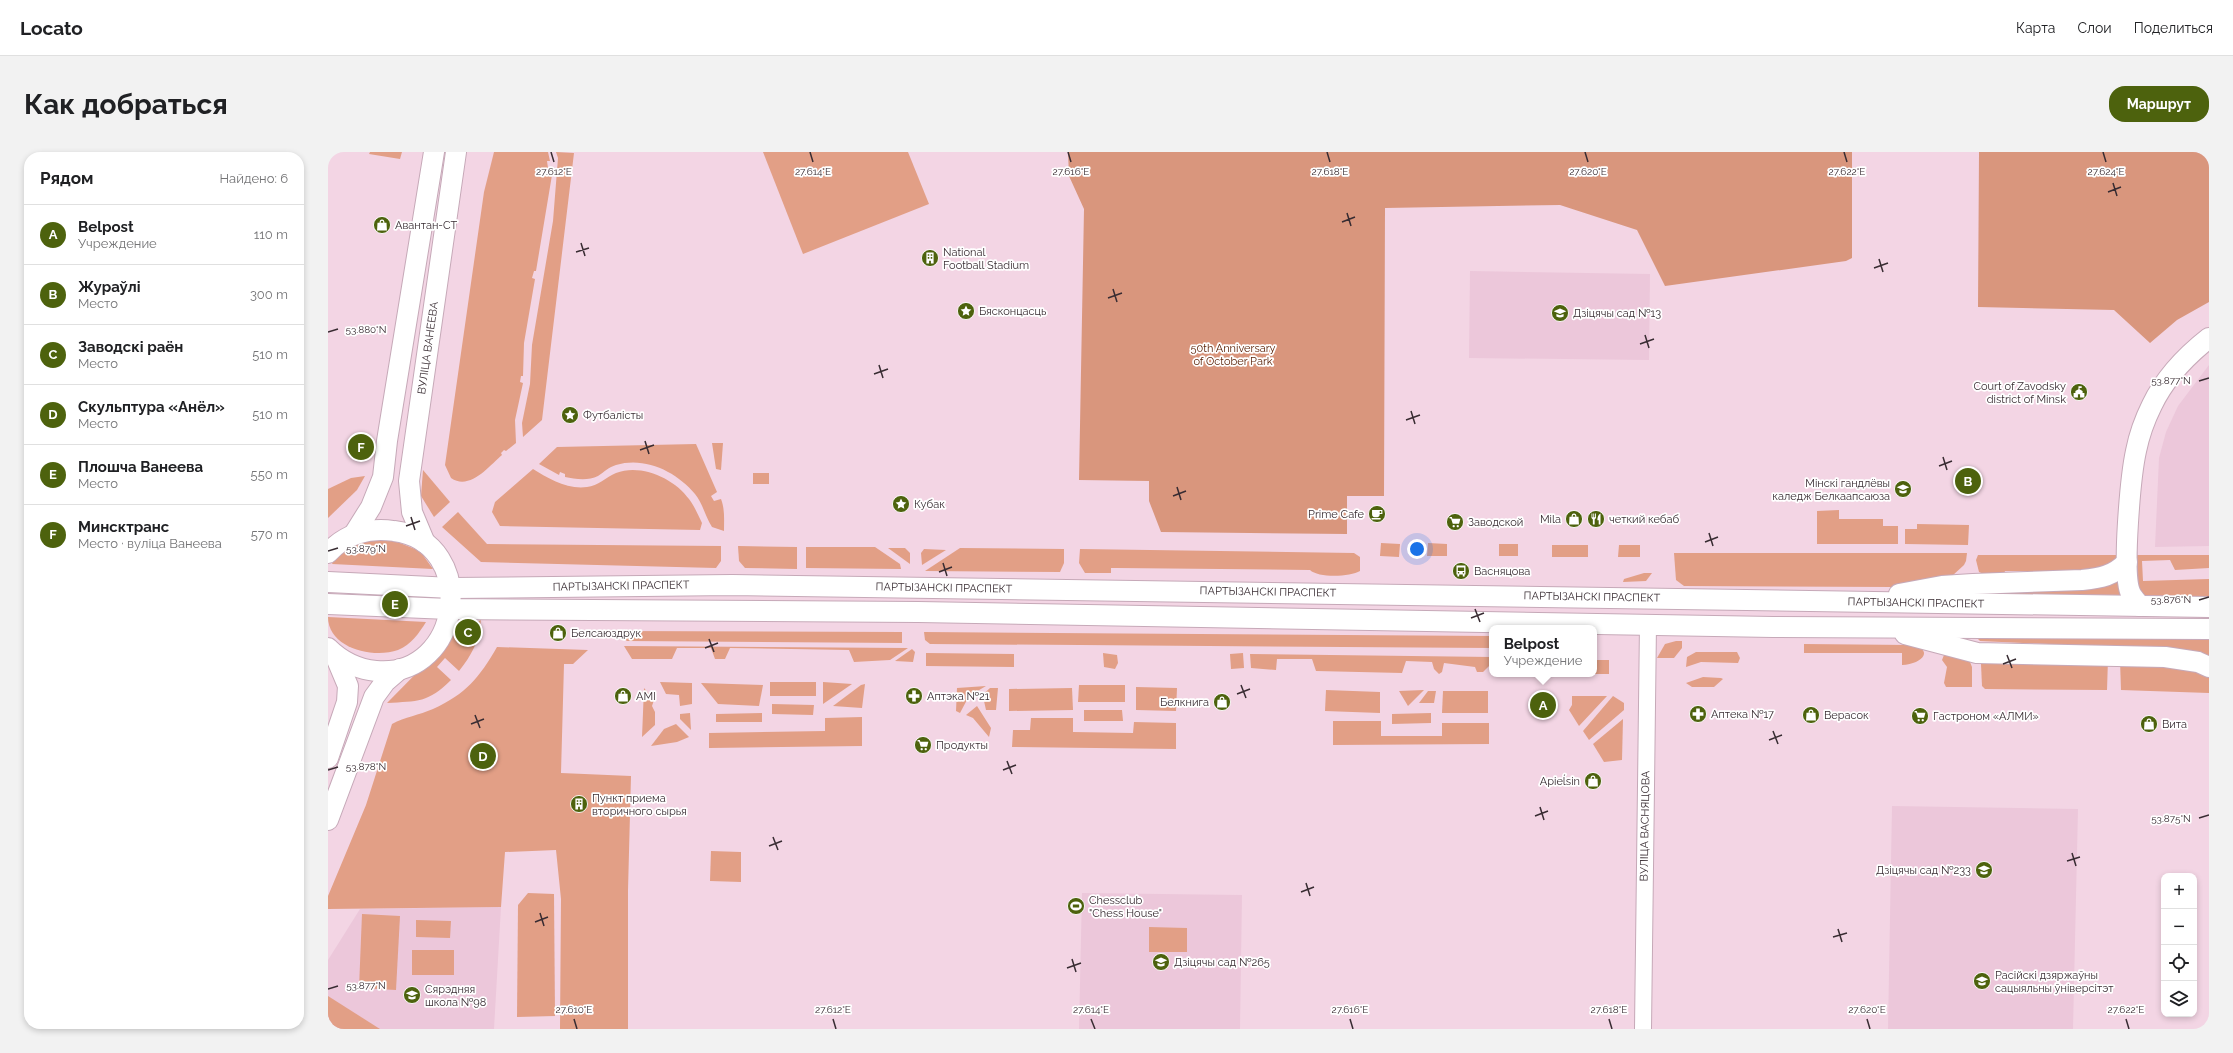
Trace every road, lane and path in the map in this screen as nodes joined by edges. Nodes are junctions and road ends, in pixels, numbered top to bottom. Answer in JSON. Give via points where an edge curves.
{"nodes":[{"id":1,"x":434,"y":152,"type":"edge"},
{"id":2,"x":456,"y":152,"type":"edge"},
{"id":3,"x":2209,"y":338,"type":"edge"},
{"id":4,"x":354,"y":534,"type":"junction"},
{"id":5,"x":424,"y":543,"type":"junction"},
{"id":6,"x":328,"y":553,"type":"edge"},
{"id":7,"x":2127,"y":562,"type":"junction"},
{"id":8,"x":328,"y":582,"type":"edge"},
{"id":9,"x":452,"y":588,"type":"junction"},
{"id":10,"x":1657,"y":599,"type":"junction"},
{"id":11,"x":1865,"y":602,"type":"junction"},
{"id":12,"x":328,"y":604,"type":"edge"},
{"id":13,"x":2140,"y":606,"type":"junction"},
{"id":14,"x":2209,"y":607,"type":"edge"},
{"id":15,"x":449,"y":609,"type":"junction"},
{"id":16,"x":1648,"y":624,"type":"junction"},
{"id":17,"x":1882,"y":627,"type":"junction"},
{"id":18,"x":2209,"y":629,"type":"edge"},
{"id":19,"x":331,"y":651,"type":"edge"},
{"id":20,"x":2209,"y":667,"type":"edge"},
{"id":21,"x":400,"y":669,"type":"junction"},
{"id":22,"x":328,"y":758,"type":"edge"},
{"id":23,"x":328,"y":820,"type":"edge"},
{"id":24,"x":1643,"y":1029,"type":"edge"}],
"edges":[{"from":1,"to":4,"type":"main road","via":[[387,441],[384,477]]},
{"from":2,"to":5,"type":"main road","name":"ВУЛІЦА ВАНЕЕВА","via":[[409,482],[412,512]]},
{"from":3,"to":7,"type":"main road","via":[[2191,353],[2164,384],[2142,430],[2132,472]]},
{"from":4,"to":5,"type":"main road","via":[[378,528],[403,532]]},
{"from":4,"to":6,"type":"main road"},
{"from":5,"to":9,"type":"main road","via":[[442,563]]},
{"from":7,"to":11,"type":"main road","via":[[2114,574],[2105,577],[1942,586]]},
{"from":7,"to":13,"type":"main road","via":[[2130,594]]},
{"from":8,"to":9,"type":"main road","name":"ПАРТЫЗАНСКІ ПРАСПЕКТ"},
{"from":9,"to":10,"type":"main road","name":"ПАРТЫЗАНСКІ ПРАСПЕКТ","via":[[732,585]]},
{"from":9,"to":15,"type":"main road"},
{"from":10,"to":11,"type":"main road","name":"ПАРТЫЗАНСКІ ПРАСПЕКТ"},
{"from":10,"to":16,"type":"main road"},
{"from":11,"to":13,"type":"main road","name":"ПАРТЫЗАНСКІ ПРАСПЕКТ"},
{"from":12,"to":15,"type":"main road","name":"ПАРТЫЗАНСКІ ПРАСПЕКТ"},
{"from":13,"to":14,"type":"main road","name":"ПАРТЫЗАНСКІ ПРАСПЕКТ"},
{"from":15,"to":16,"type":"main road","name":"ПАРТЫЗАНСКІ ПРАСПЕКТ","via":[[912,612]]},
{"from":15,"to":21,"type":"main road","via":[[445,630],[435,648],[419,661]]},
{"from":16,"to":17,"type":"main road","name":"ПАРТЫЗАНСКІ ПРАСПЕКТ"},
{"from":16,"to":24,"type":"street","name":"ВУЛІЦА ВАСНЯЦОВА"},
{"from":17,"to":18,"type":"main road","name":"ПАРТЫЗАНСКІ ПРАСПЕКТ"},
{"from":17,"to":20,"type":"main road","via":[[1977,653],[2165,657],[2198,662]]},
{"from":19,"to":21,"type":"main road","via":[[349,664],[365,670]]},
{"from":19,"to":22,"type":"main road","via":[[348,691],[347,702]]},
{"from":21,"to":23,"type":"main road","via":[[385,682],[374,697]]}]}
